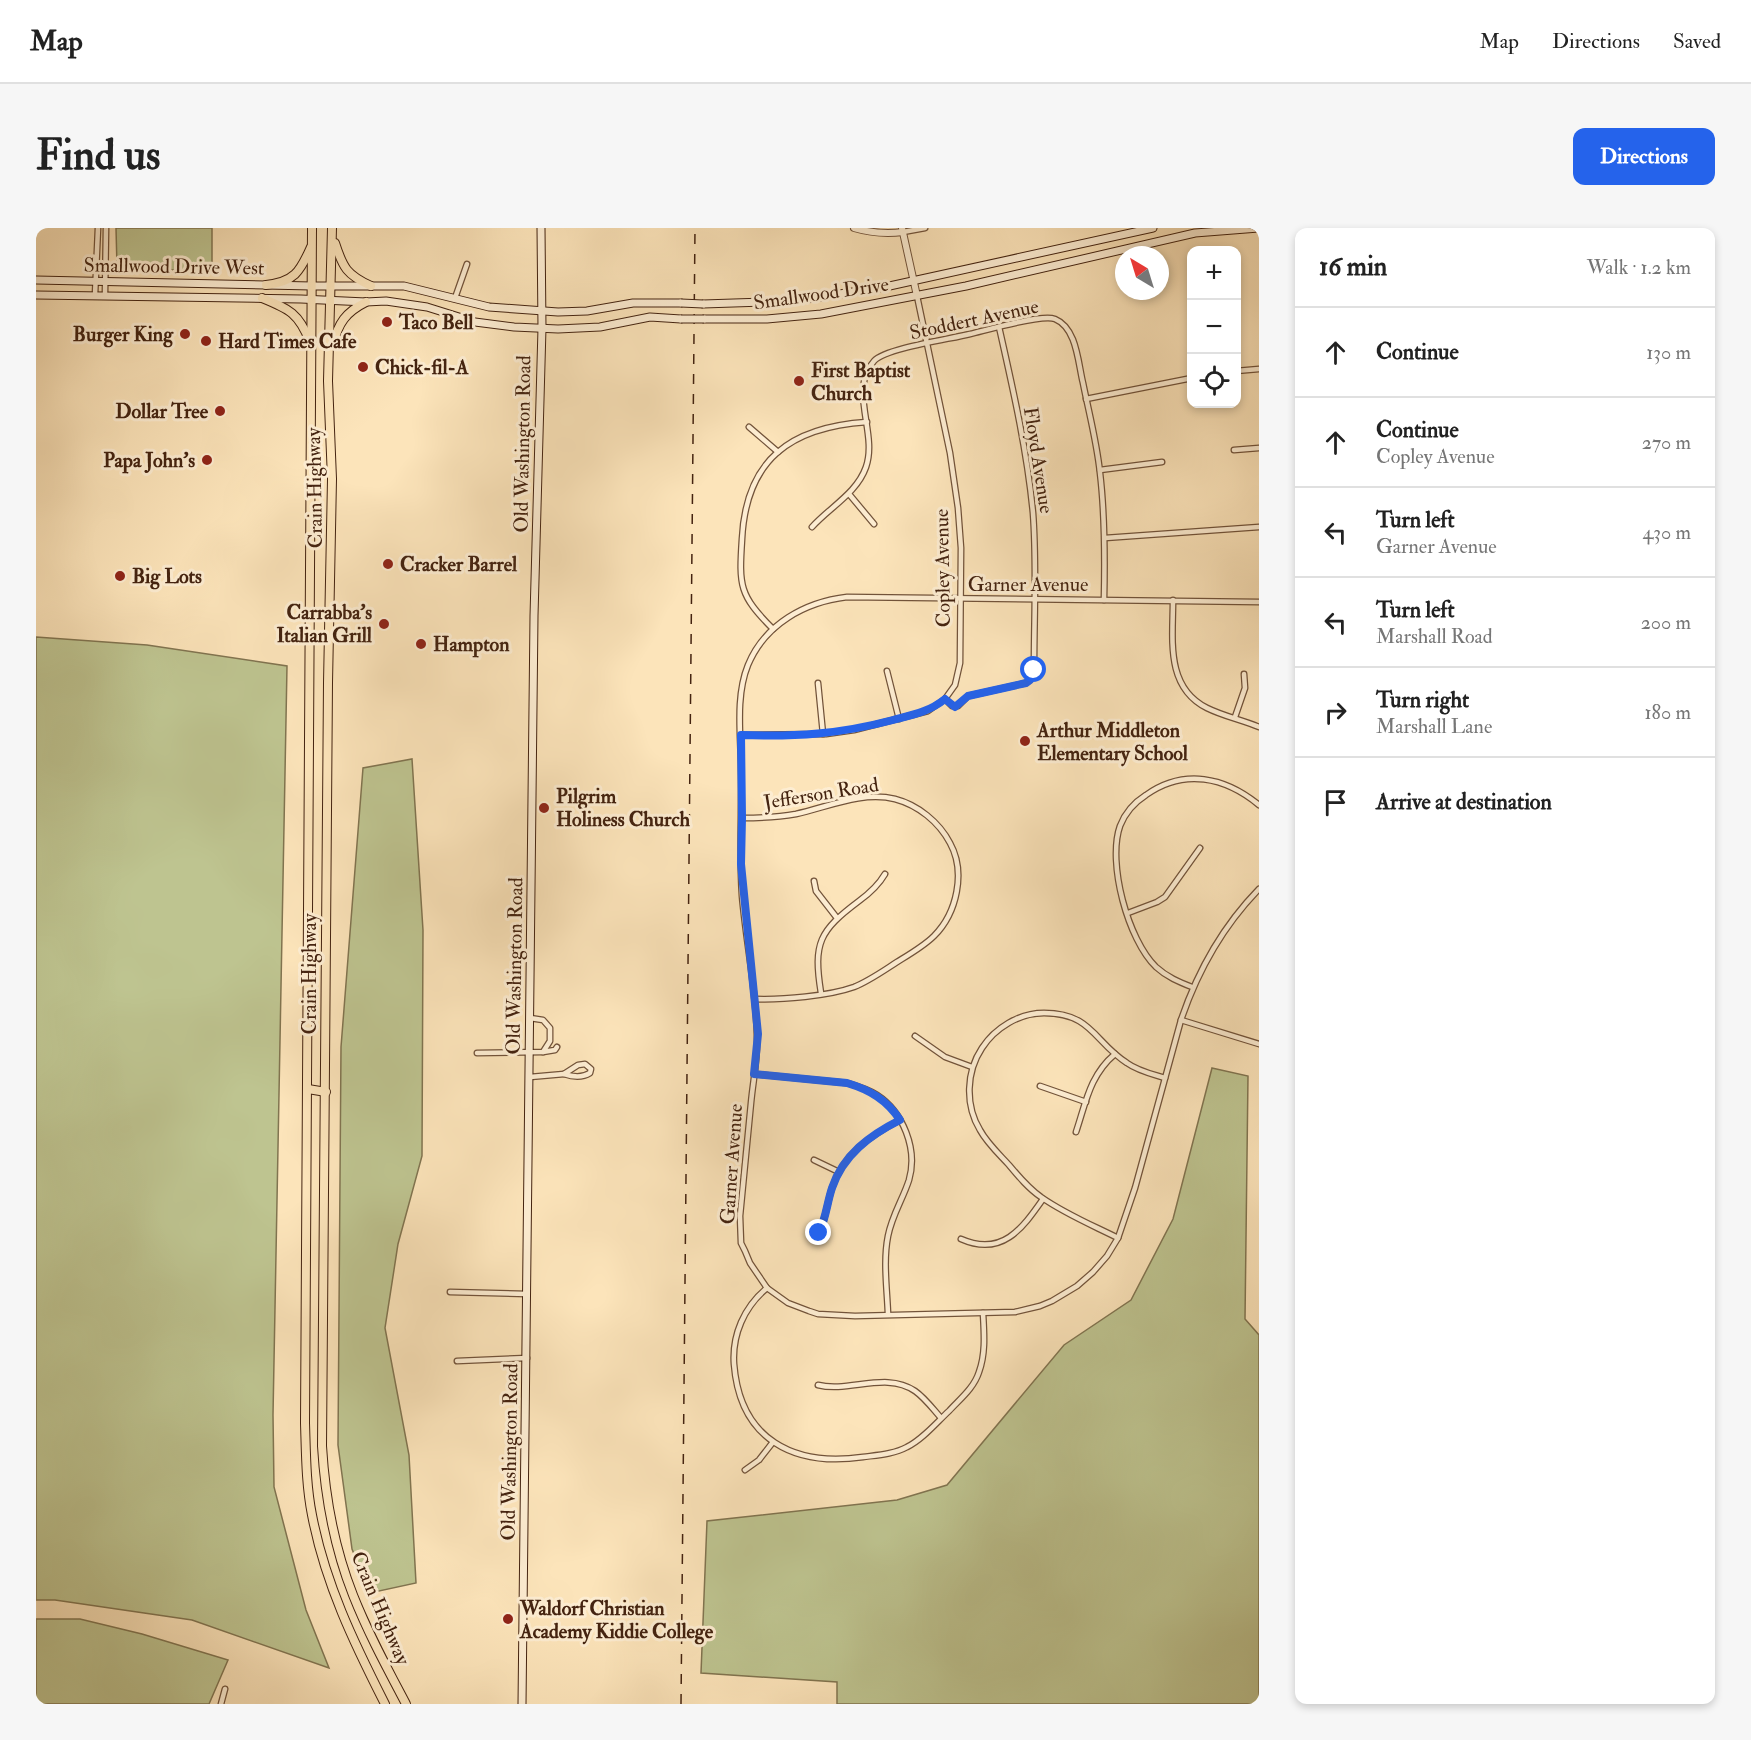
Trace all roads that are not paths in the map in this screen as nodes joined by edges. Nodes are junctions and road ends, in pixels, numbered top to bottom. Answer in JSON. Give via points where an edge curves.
{"nodes":[{"id":1,"x":98,"y":228,"type":"edge"},
{"id":2,"x":106,"y":228,"type":"edge"},
{"id":3,"x":312,"y":228,"type":"edge"},
{"id":4,"x":541,"y":228,"type":"edge"},
{"id":5,"x":854,"y":228,"type":"edge"},
{"id":6,"x":925,"y":228,"type":"edge"},
{"id":7,"x":1153,"y":228,"type":"edge"},
{"id":8,"x":1259,"y":228,"type":"edge"},
{"id":9,"x":902,"y":230,"type":"edge"},
{"id":10,"x":332,"y":232,"type":"edge"},
{"id":11,"x":312,"y":244,"type":"junction"},
{"id":12,"x":467,"y":264,"type":"dead end"},
{"id":13,"x":36,"y":280,"type":"edge"},
{"id":14,"x":97,"y":280,"type":"junction"},
{"id":15,"x":106,"y":280,"type":"junction"},
{"id":16,"x":914,"y":282,"type":"junction"},
{"id":17,"x":266,"y":285,"type":"junction"},
{"id":18,"x":312,"y":286,"type":"junction"},
{"id":19,"x":331,"y":286,"type":"junction"},
{"id":20,"x":371,"y":286,"type":"junction"},
{"id":21,"x":36,"y":295,"type":"edge"},
{"id":22,"x":105,"y":295,"type":"junction"},
{"id":23,"x":95,"y":296,"type":"junction"},
{"id":24,"x":917,"y":296,"type":"junction"},
{"id":25,"x":262,"y":298,"type":"junction"},
{"id":26,"x":455,"y":298,"type":"junction"},
{"id":27,"x":312,"y":300,"type":"junction"},
{"id":28,"x":331,"y":301,"type":"junction"},
{"id":29,"x":366,"y":302,"type":"junction"},
{"id":30,"x":541,"y":311,"type":"junction"},
{"id":31,"x":999,"y":327,"type":"junction"},
{"id":32,"x":542,"y":328,"type":"junction"},
{"id":33,"x":927,"y":344,"type":"junction"},
{"id":34,"x":312,"y":346,"type":"junction"},
{"id":35,"x":329,"y":366,"type":"junction"},
{"id":36,"x":1259,"y":369,"type":"edge"},
{"id":37,"x":1241,"y":371,"type":"edge"},
{"id":38,"x":1187,"y":379,"type":"edge"},
{"id":39,"x":1086,"y":399,"type":"junction"},
{"id":40,"x":867,"y":422,"type":"junction"},
{"id":41,"x":749,"y":427,"type":"dead end"},
{"id":42,"x":1259,"y":448,"type":"edge"},
{"id":43,"x":1234,"y":450,"type":"dead end"},
{"id":44,"x":778,"y":452,"type":"junction"},
{"id":45,"x":1162,"y":462,"type":"dead end"},
{"id":46,"x":1100,"y":470,"type":"junction"},
{"id":47,"x":849,"y":494,"type":"junction"},
{"id":48,"x":874,"y":524,"type":"dead end"},
{"id":49,"x":812,"y":527,"type":"dead end"},
{"id":50,"x":1259,"y":527,"type":"edge"},
{"id":51,"x":1105,"y":538,"type":"junction"},
{"id":52,"x":961,"y":599,"type":"junction"},
{"id":53,"x":1035,"y":599,"type":"junction"},
{"id":54,"x":1104,"y":600,"type":"junction"},
{"id":55,"x":1173,"y":600,"type":"junction"},
{"id":56,"x":1259,"y":602,"type":"edge"},
{"id":57,"x":773,"y":629,"type":"junction"},
{"id":58,"x":887,"y":671,"type":"dead end"},
{"id":59,"x":1244,"y":674,"type":"dead end"},
{"id":60,"x":818,"y":683,"type":"dead end"},
{"id":61,"x":945,"y":699,"type":"junction"},
{"id":62,"x":1235,"y":717,"type":"junction"},
{"id":63,"x":899,"y":718,"type":"junction"},
{"id":64,"x":1259,"y":727,"type":"edge"},
{"id":65,"x":823,"y":734,"type":"junction"},
{"id":66,"x":741,"y":735,"type":"junction"},
{"id":67,"x":1259,"y":805,"type":"edge"},
{"id":68,"x":742,"y":818,"type":"junction"},
{"id":69,"x":1200,"y":848,"type":"dead end"},
{"id":70,"x":309,"y":855,"type":"junction"},
{"id":71,"x":326,"y":857,"type":"junction"},
{"id":72,"x":885,"y":874,"type":"dead end"},
{"id":73,"x":814,"y":881,"type":"dead end"},
{"id":74,"x":1259,"y":889,"type":"edge"},
{"id":75,"x":1128,"y":913,"type":"junction"},
{"id":76,"x":837,"y":918,"type":"junction"},
{"id":77,"x":1192,"y":987,"type":"junction"},
{"id":78,"x":821,"y":993,"type":"junction"},
{"id":79,"x":755,"y":999,"type":"junction"},
{"id":80,"x":530,"y":1018,"type":"junction"},
{"id":81,"x":1181,"y":1020,"type":"junction"},
{"id":82,"x":915,"y":1036,"type":"dead end"},
{"id":83,"x":1259,"y":1044,"type":"edge"},
{"id":84,"x":557,"y":1047,"type":"dead end"},
{"id":85,"x":543,"y":1052,"type":"junction"},
{"id":86,"x":477,"y":1053,"type":"dead end"},
{"id":87,"x":530,"y":1053,"type":"junction"},
{"id":88,"x":1115,"y":1054,"type":"junction"},
{"id":89,"x":972,"y":1067,"type":"junction"},
{"id":90,"x":564,"y":1074,"type":"junction"},
{"id":91,"x":754,"y":1074,"type":"junction"},
{"id":92,"x":530,"y":1077,"type":"junction"},
{"id":93,"x":1165,"y":1078,"type":"junction"},
{"id":94,"x":1040,"y":1086,"type":"dead end"},
{"id":95,"x":308,"y":1089,"type":"junction"},
{"id":96,"x":326,"y":1092,"type":"junction"},
{"id":97,"x":1086,"y":1102,"type":"junction"},
{"id":98,"x":900,"y":1120,"type":"junction"},
{"id":99,"x":1076,"y":1132,"type":"dead end"},
{"id":100,"x":814,"y":1160,"type":"dead end"},
{"id":101,"x":839,"y":1172,"type":"junction"},
{"id":102,"x":1043,"y":1199,"type":"junction"},
{"id":103,"x":819,"y":1233,"type":"dead end"},
{"id":104,"x":1118,"y":1238,"type":"junction"},
{"id":105,"x":961,"y":1239,"type":"dead end"},
{"id":106,"x":767,"y":1288,"type":"junction"},
{"id":107,"x":450,"y":1292,"type":"dead end"},
{"id":108,"x":527,"y":1294,"type":"junction"},
{"id":109,"x":983,"y":1313,"type":"junction"},
{"id":110,"x":888,"y":1314,"type":"junction"},
{"id":111,"x":526,"y":1358,"type":"junction"},
{"id":112,"x":457,"y":1361,"type":"dead end"},
{"id":113,"x":818,"y":1385,"type":"dead end"},
{"id":114,"x":942,"y":1418,"type":"junction"},
{"id":115,"x":773,"y":1442,"type":"junction"},
{"id":116,"x":745,"y":1470,"type":"dead end"},
{"id":117,"x":225,"y":1689,"type":"dead end"},
{"id":118,"x":221,"y":1704,"type":"edge"},
{"id":119,"x":385,"y":1704,"type":"edge"},
{"id":120,"x":406,"y":1704,"type":"edge"},
{"id":121,"x":522,"y":1704,"type":"edge"}],
"edges":[{"from":1,"to":14,"type":"street"},
{"from":2,"to":15,"type":"street"},
{"from":3,"to":11,"type":"highway","name":"Crain Highway"},
{"from":4,"to":30,"type":"main road","name":"Old Washington Road"},
{"from":5,"to":9,"type":"street","via":[[881,233]]},
{"from":6,"to":9,"type":"street"},
{"from":7,"to":16,"type":"main road","name":"Smallwood Drive"},
{"from":8,"to":24,"type":"main road","name":"Smallwood Drive","via":[[1196,233]]},
{"from":9,"to":16,"type":"street","name":"Copley Avenue"},
{"from":10,"to":19,"type":"highway","name":"Crain Highway"},
{"from":10,"to":20,"type":"highway","via":[[344,267]]},
{"from":11,"to":17,"type":"highway","via":[[293,277]]},
{"from":11,"to":18,"type":"highway","name":"Crain Highway"},
{"from":12,"to":26,"type":"street"},
{"from":13,"to":14,"type":"main road","name":"Smallwood Drive West"},
{"from":14,"to":15,"type":"main road","name":"Smallwood Drive West"},
{"from":14,"to":23,"type":"street"},
{"from":15,"to":17,"type":"main road","name":"Smallwood Drive West"},
{"from":15,"to":22,"type":"street"},
{"from":16,"to":24,"type":"street","name":"Copley Avenue"},
{"from":16,"to":30,"type":"main road","name":"Smallwood Drive","bridge":true,"via":[[794,301],[643,302],[587,311]]},
{"from":17,"to":18,"type":"main road","name":"Smallwood Drive West"},
{"from":18,"to":19,"type":"main road","name":"Smallwood Drive"},
{"from":18,"to":27,"type":"highway","name":"Crain Highway"},
{"from":19,"to":20,"type":"main road","name":"Smallwood Drive"},
{"from":19,"to":28,"type":"highway","name":"Crain Highway"},
{"from":20,"to":26,"type":"main road","name":"Smallwood Drive","via":[[404,286]]},
{"from":21,"to":23,"type":"main road","name":"Smallwood Drive West"},
{"from":22,"to":23,"type":"main road","name":"Smallwood Drive West"},
{"from":22,"to":25,"type":"main road","name":"Smallwood Drive West"},
{"from":24,"to":32,"type":"main road","name":"Smallwood Drive","bridge":true,"via":[[767,319],[650,317],[600,327]]},
{"from":24,"to":33,"type":"street","name":"Copley Avenue"},
{"from":25,"to":27,"type":"main road","name":"Smallwood Drive West"},
{"from":25,"to":34,"type":"highway","via":[[295,315]]},
{"from":26,"to":30,"type":"main road","name":"Smallwood Drive","via":[[489,307]]},
{"from":27,"to":28,"type":"main road","name":"Smallwood Drive"},
{"from":27,"to":34,"type":"highway","name":"Crain Highway"},
{"from":28,"to":29,"type":"main road","name":"Smallwood Drive"},
{"from":28,"to":35,"type":"highway","name":"Crain Highway"},
{"from":29,"to":32,"type":"main road","name":"Smallwood Drive","via":[[414,304],[475,322]]},
{"from":29,"to":35,"type":"highway","via":[[342,320]]},
{"from":30,"to":32,"type":"main road","name":"Old Washington Road"},
{"from":31,"to":33,"type":"street","name":"Stoddert Avenue"},
{"from":31,"to":39,"type":"street","name":"Stoddert Avenue","via":[[1047,318],[1061,322],[1073,340]]},
{"from":31,"to":53,"type":"street","name":"Floyd Avenue","via":[[1026,453],[1033,514]]},
{"from":32,"to":80,"type":"main road","name":"Old Washington Road"},
{"from":33,"to":40,"type":"street","name":"Stoddert Avenue","via":[[896,350],[875,360],[864,385]]},
{"from":33,"to":52,"type":"street","name":"Copley Avenue","via":[[953,471],[961,548]]},
{"from":34,"to":70,"type":"highway","name":"Crain Highway"},
{"from":35,"to":71,"type":"highway","name":"Crain Highway","via":[[332,490]]},
{"from":36,"to":37,"type":"street"},
{"from":38,"to":39,"type":"street"},
{"from":39,"to":46,"type":"street","name":"Stoddert Avenue"},
{"from":40,"to":44,"type":"street","via":[[814,431]]},
{"from":40,"to":47,"type":"street","name":"Stoddert Avenue","via":[[867,464]]},
{"from":41,"to":44,"type":"street"},
{"from":42,"to":43,"type":"street"},
{"from":44,"to":57,"type":"street","via":[[756,479],[749,495],[741,552],[743,589],[754,609]]},
{"from":45,"to":46,"type":"street"},
{"from":46,"to":51,"type":"street","name":"Stoddert Avenue"},
{"from":47,"to":48,"type":"street"},
{"from":47,"to":49,"type":"street","name":"Stoddert Avenue"},
{"from":50,"to":51,"type":"street"},
{"from":51,"to":54,"type":"street","name":"Stoddert Avenue"},
{"from":52,"to":53,"type":"street","name":"Garner Avenue"},
{"from":52,"to":57,"type":"street","name":"Garner Avenue","via":[[835,598],[801,610]]},
{"from":52,"to":61,"type":"street","name":"Copley Avenue","via":[[959,670]]},
{"from":53,"to":54,"type":"street","name":"Garner Avenue"},
{"from":53,"to":61,"type":"street","name":"Floyd Avenue","via":[[1034,670],[1030,680],[968,696],[955,707]]},
{"from":54,"to":55,"type":"street","name":"Garner Avenue"},
{"from":55,"to":56,"type":"street","name":"Garner Avenue"},
{"from":55,"to":62,"type":"street","via":[[1173,658],[1178,679],[1200,704]]},
{"from":57,"to":66,"type":"street","name":"Garner Avenue","via":[[754,654],[745,675]]},
{"from":58,"to":63,"type":"street"},
{"from":59,"to":62,"type":"street","via":[[1245,688]]},
{"from":60,"to":65,"type":"street"},
{"from":61,"to":63,"type":"street","via":[[928,711]]},
{"from":62,"to":64,"type":"street"},
{"from":63,"to":65,"type":"street"},
{"from":65,"to":66,"type":"street"},
{"from":66,"to":68,"type":"street","name":"Garner Avenue"},
{"from":67,"to":75,"type":"street","via":[[1230,787],[1204,778],[1167,783],[1142,797],[1123,819],[1116,847]]},
{"from":68,"to":78,"type":"street","name":"Jefferson Road","via":[[794,814],[883,797],[906,803],[925,814],[951,846],[958,867],[958,888],[950,912],[935,934],[864,982]]},
{"from":68,"to":79,"type":"street","name":"Garner Avenue","via":[[742,893]]},
{"from":69,"to":75,"type":"street","via":[[1165,897]]},
{"from":70,"to":71,"type":"highway"},
{"from":70,"to":95,"type":"highway","name":"Crain Highway"},
{"from":71,"to":96,"type":"highway","name":"Crain Highway"},
{"from":72,"to":76,"type":"street","via":[[879,885]]},
{"from":73,"to":76,"type":"street","via":[[816,891]]},
{"from":74,"to":77,"type":"street","name":"Garner Avenue","via":[[1226,928]]},
{"from":75,"to":77,"type":"street","via":[[1136,939],[1150,960],[1170,978]]},
{"from":76,"to":78,"type":"street","via":[[823,935],[818,950]]},
{"from":77,"to":81,"type":"street","name":"Garner Avenue"},
{"from":78,"to":79,"type":"street","name":"Jefferson Road"},
{"from":79,"to":91,"type":"street","name":"Garner Avenue","via":[[758,1050]]},
{"from":80,"to":85,"type":"street","via":[[543,1020],[550,1028],[550,1041]]},
{"from":80,"to":87,"type":"main road","name":"Old Washington Road"},
{"from":81,"to":83,"type":"street"},
{"from":81,"to":93,"type":"street","name":"Garner Avenue"},
{"from":82,"to":89,"type":"street","via":[[945,1057]]},
{"from":84,"to":85,"type":"street"},
{"from":85,"to":87,"type":"street"},
{"from":86,"to":87,"type":"street"},
{"from":87,"to":92,"type":"main road","name":"Old Washington Road"},
{"from":88,"to":89,"type":"street","via":[[1095,1032],[1078,1021],[1040,1014],[1012,1021],[998,1030],[983,1046]]},
{"from":88,"to":93,"type":"street","via":[[1133,1067]]},
{"from":88,"to":97,"type":"street","via":[[1098,1071]]},
{"from":89,"to":102,"type":"street","via":[[970,1097],[980,1131]]},
{"from":90,"to":90,"type":"street","via":[[581,1064],[591,1069],[581,1077]]},
{"from":90,"to":92,"type":"street"},
{"from":91,"to":98,"type":"street","via":[[858,1086],[877,1095]]},
{"from":91,"to":106,"type":"street","name":"Garner Avenue","via":[[740,1216],[741,1243]]},
{"from":92,"to":108,"type":"main road","name":"Old Washington Road"},
{"from":93,"to":104,"type":"street","name":"Garner Avenue"},
{"from":94,"to":97,"type":"street"},
{"from":95,"to":96,"type":"highway"},
{"from":95,"to":119,"type":"highway","name":"Crain Highway","via":[[305,1423],[310,1501],[321,1555],[339,1609]]},
{"from":96,"to":120,"type":"highway","name":"Crain Highway","via":[[322,1446],[326,1492],[339,1555],[352,1593]]},
{"from":97,"to":99,"type":"street"},
{"from":98,"to":101,"type":"street","via":[[862,1144]]},
{"from":98,"to":110,"type":"street","via":[[910,1143],[911,1170],[887,1240]]},
{"from":100,"to":101,"type":"street"},
{"from":101,"to":103,"type":"street"},
{"from":102,"to":104,"type":"street"},
{"from":102,"to":105,"type":"street","via":[[1008,1239],[990,1245]]},
{"from":104,"to":109,"type":"street","name":"Garner Avenue","via":[[1093,1272],[1063,1296],[1028,1309]]},
{"from":106,"to":110,"type":"street","name":"Garner Avenue","via":[[788,1303],[818,1314]]},
{"from":106,"to":115,"type":"street","via":[[743,1317],[735,1339],[734,1358],[742,1401],[753,1421]]},
{"from":107,"to":108,"type":"street"},
{"from":108,"to":111,"type":"main road","name":"Old Washington Road"},
{"from":109,"to":110,"type":"street","name":"Garner Avenue"},
{"from":109,"to":114,"type":"street","via":[[980,1370],[973,1385]]},
{"from":111,"to":112,"type":"street"},
{"from":111,"to":121,"type":"main road","name":"Old Washington Road"},
{"from":113,"to":114,"type":"street","via":[[838,1388],[896,1383],[917,1392]]},
{"from":114,"to":115,"type":"street","via":[[910,1446],[880,1454],[824,1460],[795,1453]]},
{"from":115,"to":116,"type":"street"},
{"from":117,"to":118,"type":"street"}]}
